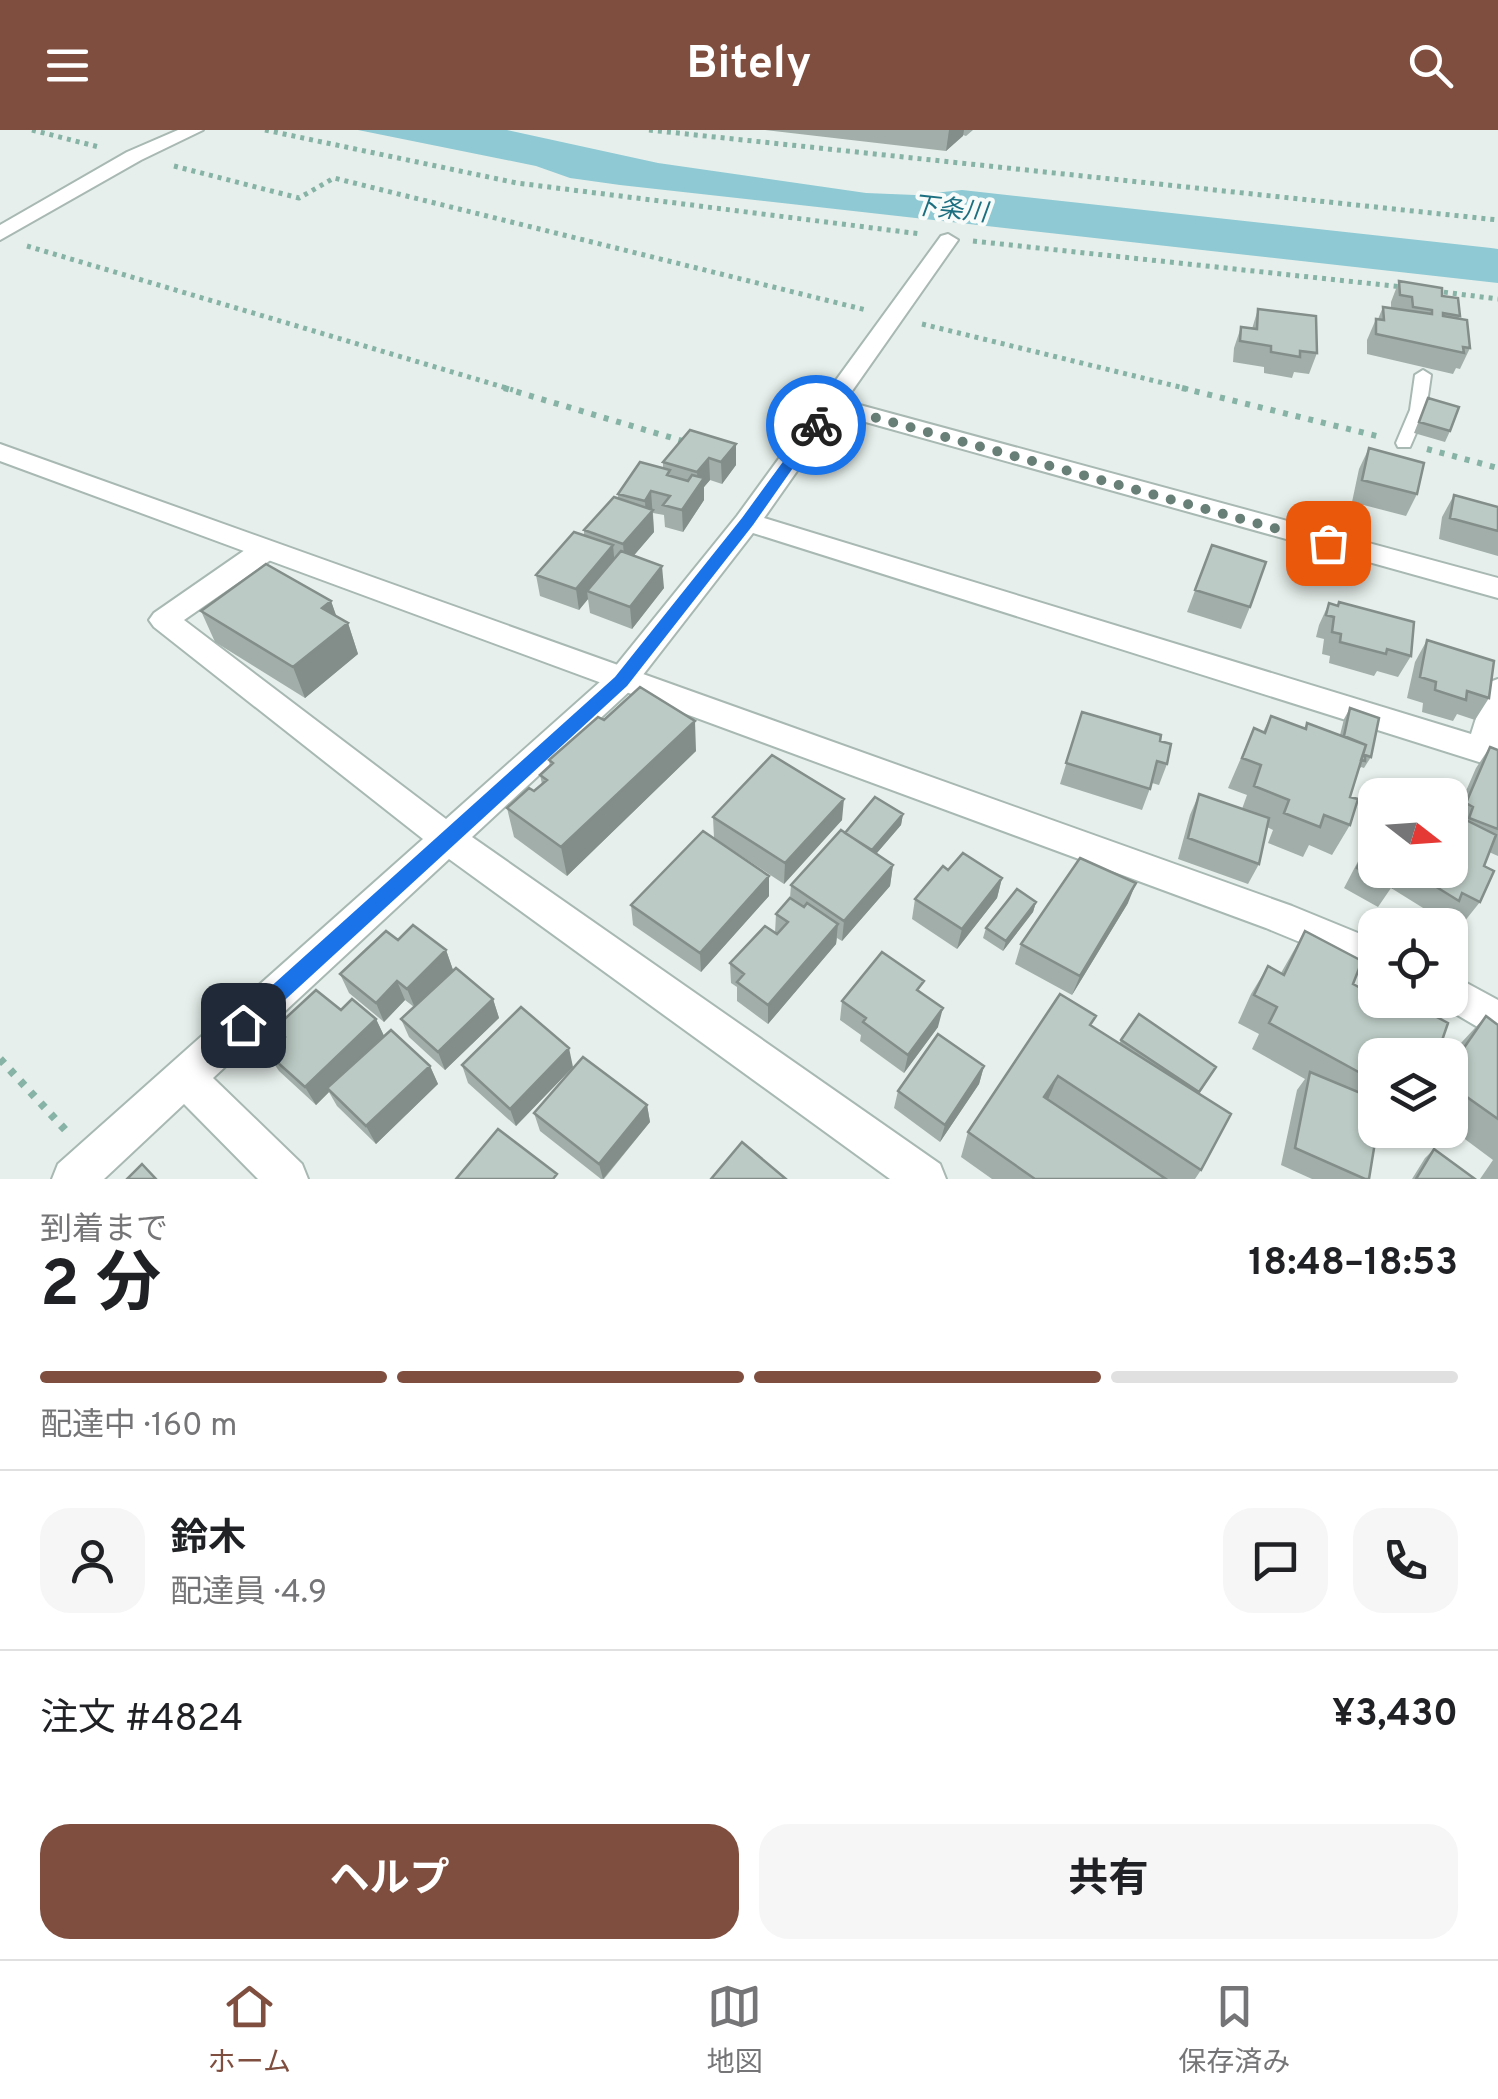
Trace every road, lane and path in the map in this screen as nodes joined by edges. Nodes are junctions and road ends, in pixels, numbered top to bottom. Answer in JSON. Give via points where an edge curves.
{"nodes":[{"id":1,"x":32,"y":130,"type":"edge"},
{"id":2,"x":194,"y":130,"type":"edge"},
{"id":3,"x":265,"y":130,"type":"edge"},
{"id":4,"x":649,"y":130,"type":"edge"},
{"id":5,"x":732,"y":130,"type":"edge"},
{"id":6,"x":718,"y":138,"type":"junction"},
{"id":7,"x":134,"y":156,"type":"junction"},
{"id":8,"x":1498,"y":220,"type":"edge"},
{"id":9,"x":10,"y":238,"type":"edge"},
{"id":10,"x":948,"y":240,"type":"junction"},
{"id":11,"x":1498,"y":299,"type":"edge"},
{"id":12,"x":893,"y":317,"type":"junction"},
{"id":13,"x":1424,"y":376,"type":"dead end"},
{"id":14,"x":830,"y":405,"type":"junction"},
{"id":15,"x":1404,"y":443,"type":"junction"},
{"id":16,"x":692,"y":444,"type":"edge"},
{"id":17,"x":0,"y":452,"type":"edge"},
{"id":18,"x":1498,"y":468,"type":"edge"},
{"id":19,"x":748,"y":522,"type":"junction"},
{"id":20,"x":265,"y":550,"type":"junction"},
{"id":21,"x":1498,"y":588,"type":"edge"},
{"id":22,"x":621,"y":682,"type":"junction"},
{"id":23,"x":1498,"y":691,"type":"edge"},
{"id":24,"x":1491,"y":751,"type":"edge"},
{"id":25,"x":448,"y":839,"type":"junction"},
{"id":26,"x":1358,"y":950,"type":"edge"},
{"id":27,"x":1468,"y":1002,"type":"edge"},
{"id":28,"x":1498,"y":1021,"type":"edge"},
{"id":29,"x":0,"y":1059,"type":"edge"},
{"id":30,"x":184,"y":1078,"type":"junction"},
{"id":31,"x":83,"y":1170,"type":"edge"},
{"id":32,"x":287,"y":1179,"type":"edge"},
{"id":33,"x":925,"y":1179,"type":"edge"}],
"edges":[{"from":1,"to":7,"type":"path"},
{"from":2,"to":7,"type":"street"},
{"from":3,"to":10,"type":"path","via":[[517,183]]},
{"from":4,"to":6,"type":"path"},
{"from":5,"to":6,"type":"path"},
{"from":6,"to":8,"type":"path"},
{"from":7,"to":9,"type":"street"},
{"from":7,"to":12,"type":"path","via":[[299,198],[334,178]]},
{"from":9,"to":16,"type":"path"},
{"from":10,"to":11,"type":"path"},
{"from":10,"to":12,"type":"street"},
{"from":12,"to":14,"type":"street"},
{"from":12,"to":15,"type":"path"},
{"from":13,"to":15,"type":"lane"},
{"from":14,"to":19,"type":"street"},
{"from":14,"to":21,"type":"street"},
{"from":15,"to":18,"type":"path"},
{"from":17,"to":20,"type":"street"},
{"from":19,"to":22,"type":"street"},
{"from":19,"to":24,"type":"street"},
{"from":20,"to":22,"type":"street"},
{"from":20,"to":25,"type":"street","via":[[164,620]]},
{"from":22,"to":25,"type":"street"},
{"from":22,"to":26,"type":"street"},
{"from":23,"to":24,"type":"street"},
{"from":25,"to":30,"type":"street"},
{"from":25,"to":33,"type":"street"},
{"from":27,"to":28,"type":"street"},
{"from":29,"to":31,"type":"path"},
{"from":30,"to":31,"type":"street"},
{"from":30,"to":32,"type":"street"}]}
